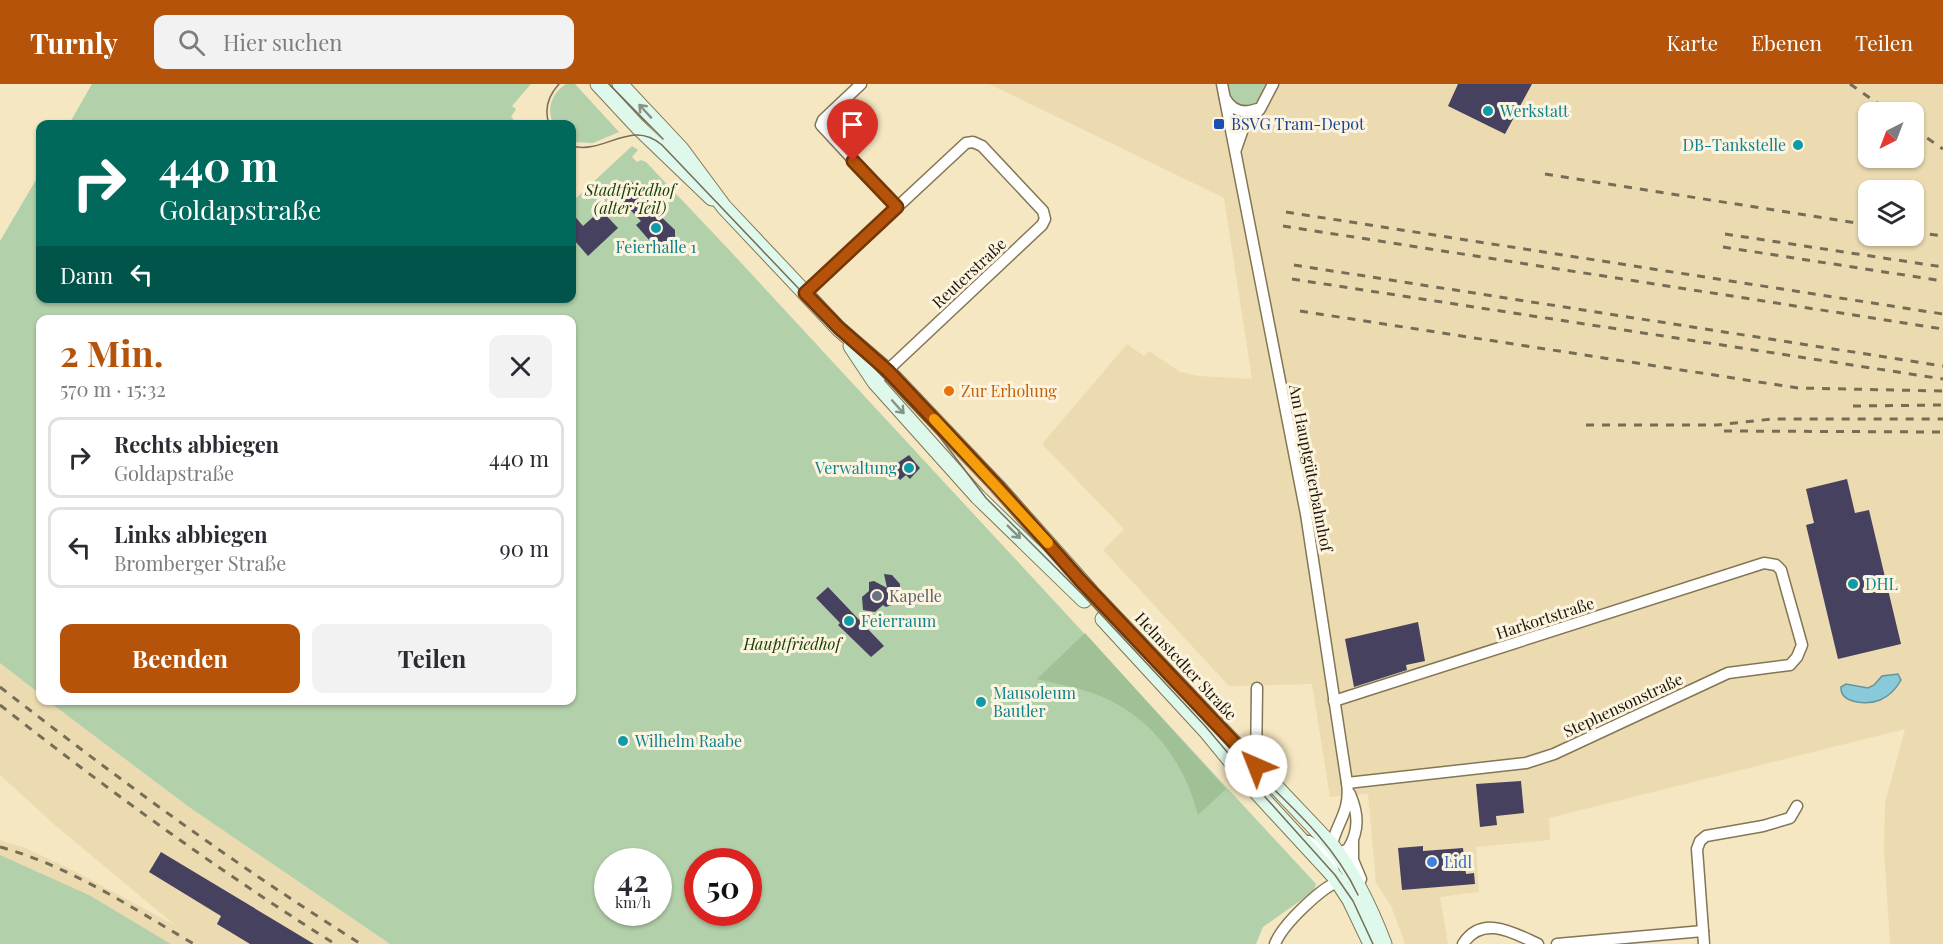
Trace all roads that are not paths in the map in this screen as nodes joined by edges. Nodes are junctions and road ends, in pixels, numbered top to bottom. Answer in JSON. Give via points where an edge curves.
{"nodes":[{"id":1,"x":598,"y":84,"type":"edge"},
{"id":2,"x":620,"y":84,"type":"edge"},
{"id":3,"x":861,"y":84,"type":"edge"},
{"id":4,"x":1273,"y":84,"type":"edge"},
{"id":5,"x":1223,"y":90,"type":"edge"},
{"id":6,"x":1263,"y":104,"type":"junction"},
{"id":7,"x":1235,"y":152,"type":"junction"},
{"id":8,"x":724,"y":207,"type":"junction"},
{"id":9,"x":897,"y":207,"type":"junction"},
{"id":10,"x":805,"y":293,"type":"junction"},
{"id":11,"x":839,"y":328,"type":"junction"},
{"id":12,"x":888,"y":371,"type":"junction"},
{"id":13,"x":875,"y":382,"type":"junction"},
{"id":14,"x":970,"y":457,"type":"junction"},
{"id":15,"x":955,"y":470,"type":"junction"},
{"id":16,"x":1764,"y":563,"type":"joint"},
{"id":17,"x":1257,"y":688,"type":"dead end"},
{"id":18,"x":1334,"y":701,"type":"junction"},
{"id":19,"x":1256,"y":766,"type":"junction"},
{"id":20,"x":1348,"y":787,"type":"junction"},
{"id":21,"x":1797,"y":806,"type":"dead end"},
{"id":22,"x":1341,"y":821,"type":"junction"},
{"id":23,"x":1311,"y":824,"type":"junction"},
{"id":24,"x":1292,"y":829,"type":"junction"},
{"id":25,"x":1353,"y":839,"type":"junction"},
{"id":26,"x":1333,"y":851,"type":"junction"},
{"id":27,"x":1338,"y":881,"type":"junction"},
{"id":28,"x":1370,"y":910,"type":"junction"},
{"id":29,"x":1703,"y":931,"type":"junction"},
{"id":30,"x":1582,"y":943,"type":"edge"},
{"id":31,"x":1275,"y":944,"type":"edge"},
{"id":32,"x":1371,"y":944,"type":"edge"},
{"id":33,"x":1384,"y":944,"type":"edge"},
{"id":34,"x":1463,"y":944,"type":"edge"},
{"id":35,"x":1538,"y":944,"type":"edge"},
{"id":36,"x":1557,"y":944,"type":"edge"},
{"id":37,"x":1704,"y":944,"type":"edge"}],
"edges":[{"from":1,"to":8,"type":"main road","name":"Helmstedter Straße","via":[[696,185]]},
{"from":8,"to":2,"type":"main road","name":"Helmstedter Straße","one_way":true,"via":[[693,163]]},
{"from":3,"to":9,"type":"street","via":[[821,126]]},
{"from":4,"to":6,"type":"street"},
{"from":5,"to":6,"type":"street","name":"Am Hauptgüterbahnhof","via":[[1228,104],[1239,111],[1253,111]]},
{"from":5,"to":7,"type":"street","name":"Am Hauptgüterbahnhof"},
{"from":6,"to":7,"type":"street","via":[[1244,126]]},
{"from":7,"to":18,"type":"street","name":"Am Hauptgüterbahnhof","via":[[1306,514]]},
{"from":8,"to":10,"type":"main road","name":"Helmstedter Straße"},
{"from":9,"to":10,"type":"street"},
{"from":9,"to":12,"type":"street","name":"Reuterstraße","via":[[966,143],[973,142],[982,146],[1043,211],[1045,219]]},
{"from":10,"to":11,"type":"main road","name":"Helmstedter Straße"},
{"from":11,"to":12,"type":"main road","name":"Helmstedter Straße"},
{"from":11,"to":13,"type":"main road","name":"Helmstedter Straße"},
{"from":12,"to":13,"type":"street","name":"Reuterstraße"},
{"from":12,"to":14,"type":"main road","name":"Helmstedter Straße"},
{"from":13,"to":15,"type":"main road","name":"Helmstedter Straße","one_way":true},
{"from":14,"to":15,"type":"main road"},
{"from":14,"to":19,"type":"main road","name":"Helmstedter Straße"},
{"from":15,"to":24,"type":"main road","name":"Helmstedter Straße","one_way":true,"via":[[1082,596]]},
{"from":16,"to":18,"type":"street","name":"Harkortstraße"},
{"from":16,"to":20,"type":"street","name":"Stephensonstraße","via":[[1781,570],[1801,638],[1801,651],[1790,665],[1728,673],[1554,754],[1526,763]]},
{"from":17,"to":19,"type":"street"},
{"from":18,"to":20,"type":"street","name":"Am Hauptgüterbahnhof"},
{"from":19,"to":23,"type":"main road","name":"Helmstedter Straße"},
{"from":20,"to":22,"type":"street","name":"Am Hauptgüterbahnhof","via":[[1346,812]]},
{"from":20,"to":25,"type":"street","name":"Am Hauptgüterbahnhof","via":[[1357,814]]},
{"from":21,"to":29,"type":"street","via":[[1790,818],[1706,836],[1700,841],[1697,849]]},
{"from":22,"to":23,"type":"street","via":[[1325,828]]},
{"from":22,"to":26,"type":"street","name":"Am Hauptgüterbahnhof"},
{"from":23,"to":26,"type":"main road","name":"Helmstedter Straße"},
{"from":24,"to":26,"type":"street"},
{"from":24,"to":27,"type":"main road","name":"Helmstedter Straße"},
{"from":25,"to":26,"type":"street","via":[[1348,849]]},
{"from":25,"to":28,"type":"street","name":"Helmstedter Straße","via":[[1353,860],[1370,897]]},
{"from":26,"to":27,"type":"street"},
{"from":26,"to":28,"type":"main road","name":"Helmstedter Straße"},
{"from":27,"to":28,"type":"street","name":"Helmstedter Straße","via":[[1345,881]]},
{"from":27,"to":31,"type":"street","via":[[1305,907],[1278,935]]},
{"from":27,"to":32,"type":"main road","name":"Helmstedter Straße"},
{"from":28,"to":33,"type":"main road","name":"Helmstedter Straße"},
{"from":29,"to":30,"type":"street"},
{"from":29,"to":37,"type":"street"},
{"from":30,"to":36,"type":"street"},
{"from":34,"to":35,"type":"street","via":[[1466,938],[1485,928],[1504,928]]}]}
